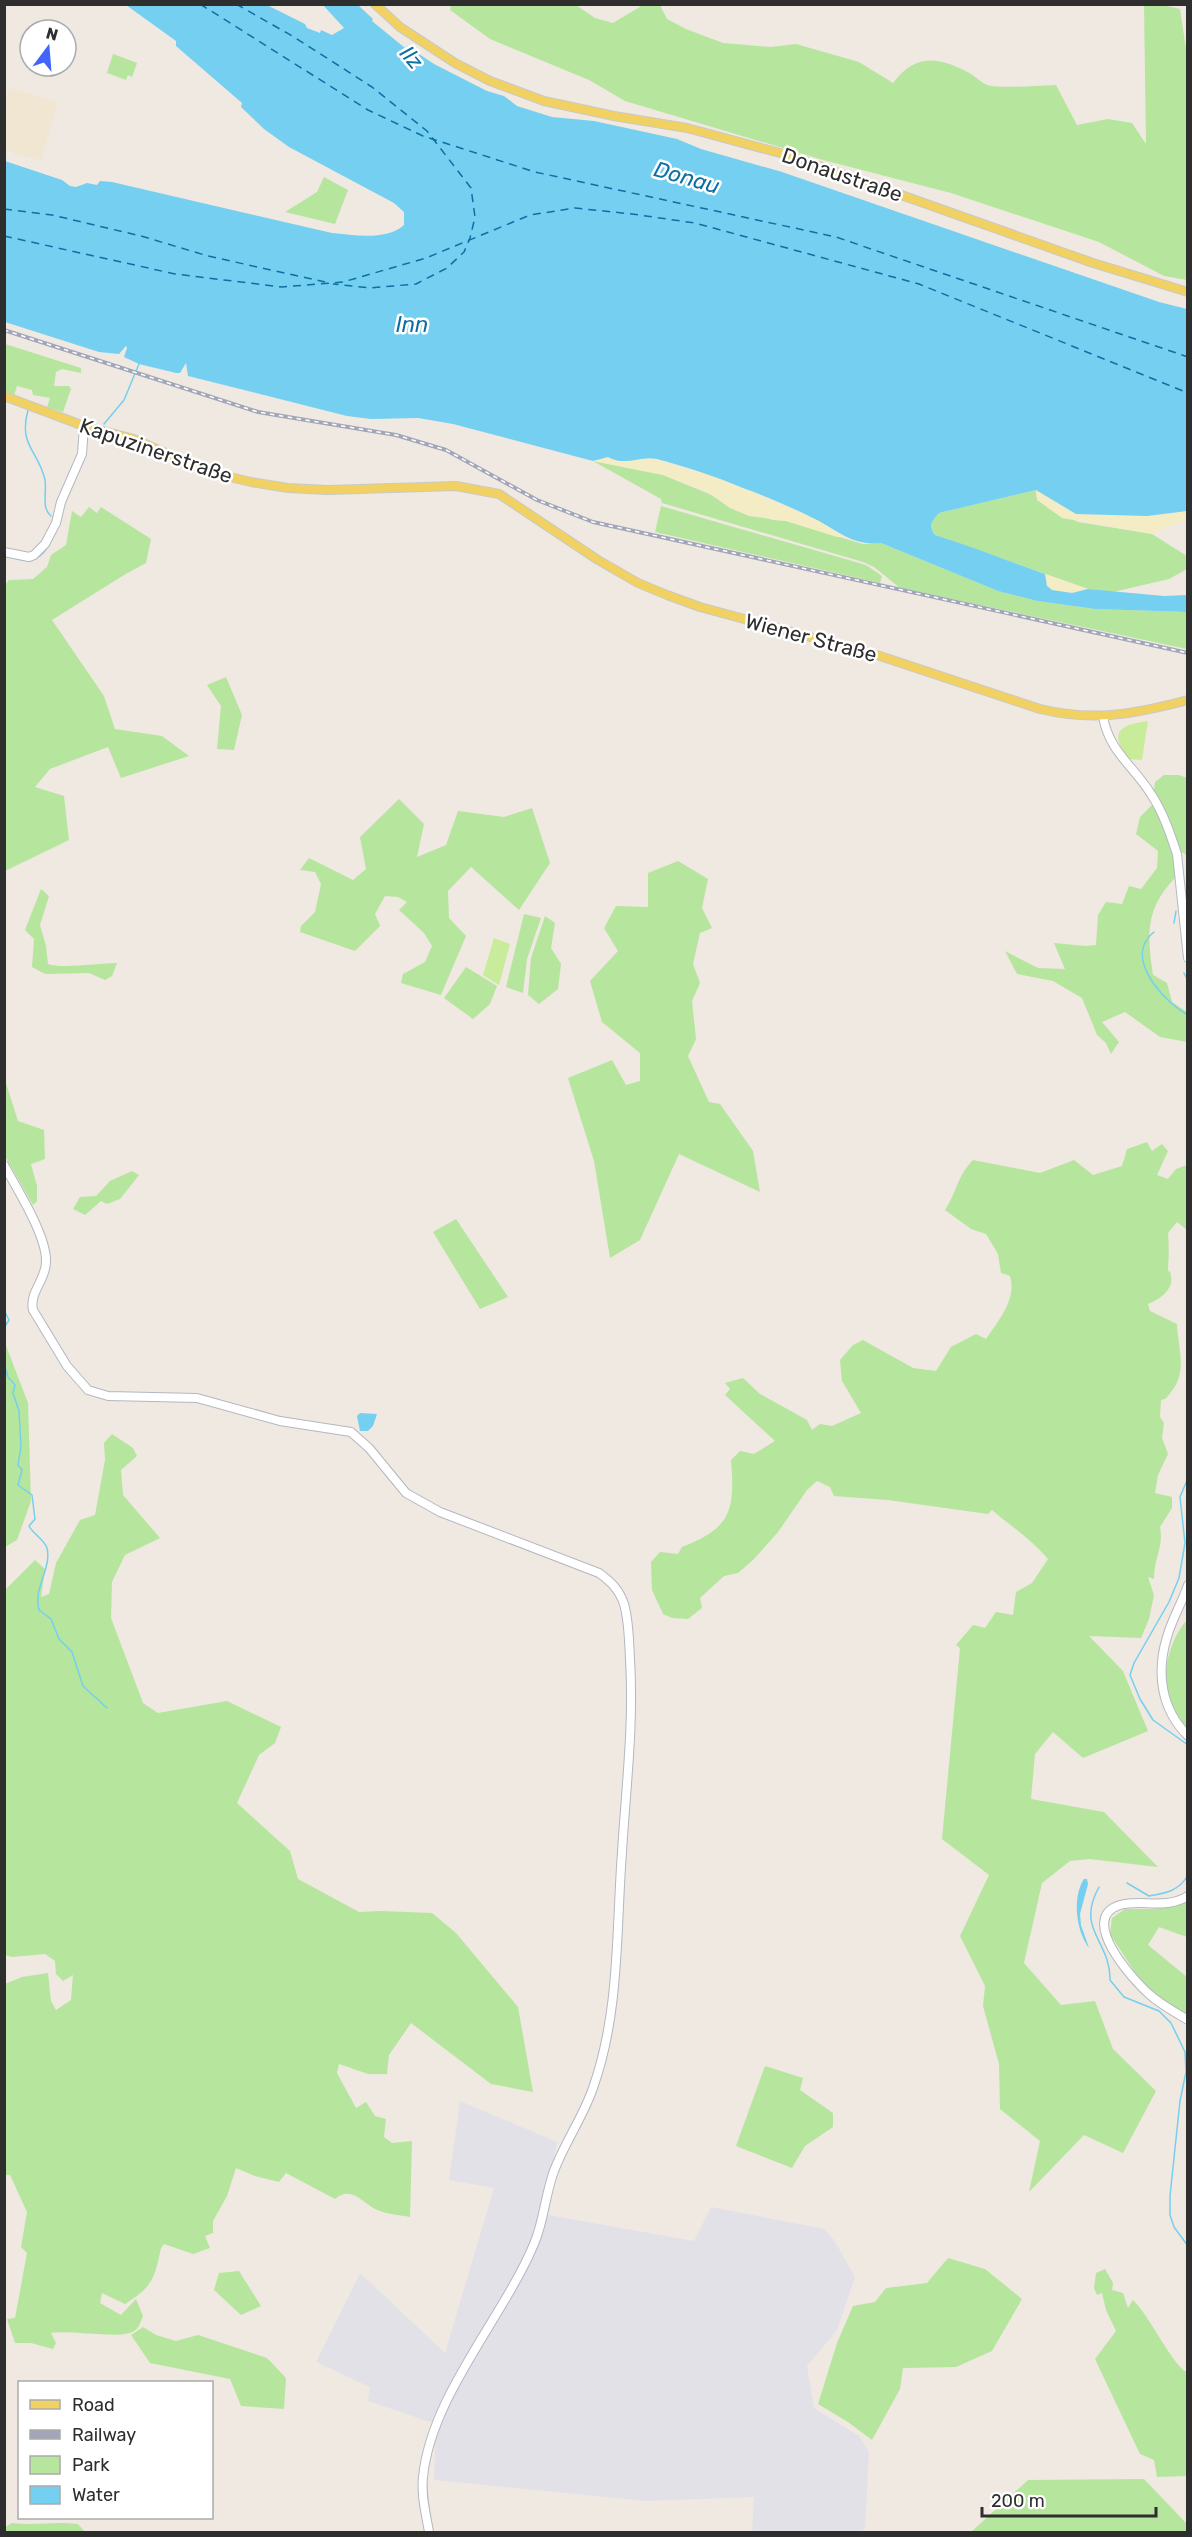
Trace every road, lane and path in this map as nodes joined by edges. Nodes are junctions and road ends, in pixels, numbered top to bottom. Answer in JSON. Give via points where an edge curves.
{"nodes":[{"id":1,"x":375,"y":4,"type":"edge"},
{"id":2,"x":1188,"y":292,"type":"edge"},
{"id":3,"x":4,"y":396,"type":"edge"},
{"id":4,"x":84,"y":426,"type":"junction"},
{"id":5,"x":456,"y":486,"type":"joint"},
{"id":6,"x":4,"y":552,"type":"edge"},
{"id":7,"x":1188,"y":700,"type":"edge"},
{"id":8,"x":1103,"y":717,"type":"junction"},
{"id":9,"x":1188,"y":958,"type":"edge"},
{"id":10,"x":4,"y":1165,"type":"edge"},
{"id":11,"x":1188,"y":1585,"type":"edge"},
{"id":12,"x":1188,"y":1736,"type":"edge"},
{"id":13,"x":1188,"y":1896,"type":"edge"},
{"id":14,"x":1188,"y":2020,"type":"edge"},
{"id":15,"x":429,"y":2532,"type":"edge"}],
"edges":[{"from":1,"to":2,"type":"main road","name":"Donaustraße","via":[[434,51],[490,81],[544,100],[687,128],[791,156],[1083,260]]},
{"from":3,"to":4,"type":"main road","name":"Kapuzinerstraße"},
{"from":4,"to":5,"type":"main road","name":"Kapuzinerstraße","via":[[134,439],[208,472],[265,485],[328,490]]},
{"from":4,"to":6,"type":"street","via":[[82,454],[45,544],[29,557]]},
{"from":5,"to":8,"type":"main road","name":"Wiener Straße","via":[[499,494],[638,583],[700,607],[880,656],[1040,709]]},
{"from":7,"to":8,"type":"main road","name":"Wiener Straße"},
{"from":8,"to":9,"type":"street","via":[[1113,747],[1152,795],[1167,825],[1177,854]]},
{"from":10,"to":15,"type":"street","via":[[36,1225],[47,1260],[33,1295],[33,1310],[67,1366],[88,1390],[108,1396],[197,1398],[280,1421],[351,1432],[415,1500],[599,1573],[614,1585],[623,1602],[629,1641],[631,1743],[621,1854],[617,1966],[602,2056],[592,2090],[553,2173],[535,2243],[435,2430],[422,2487]]},
{"from":11,"to":12,"type":"street","via":[[1167,1637],[1161,1673],[1167,1705]]},
{"from":13,"to":14,"type":"street","via":[[1163,1905],[1120,1905],[1108,1914],[1103,1929],[1115,1952],[1148,1994]]}]}
